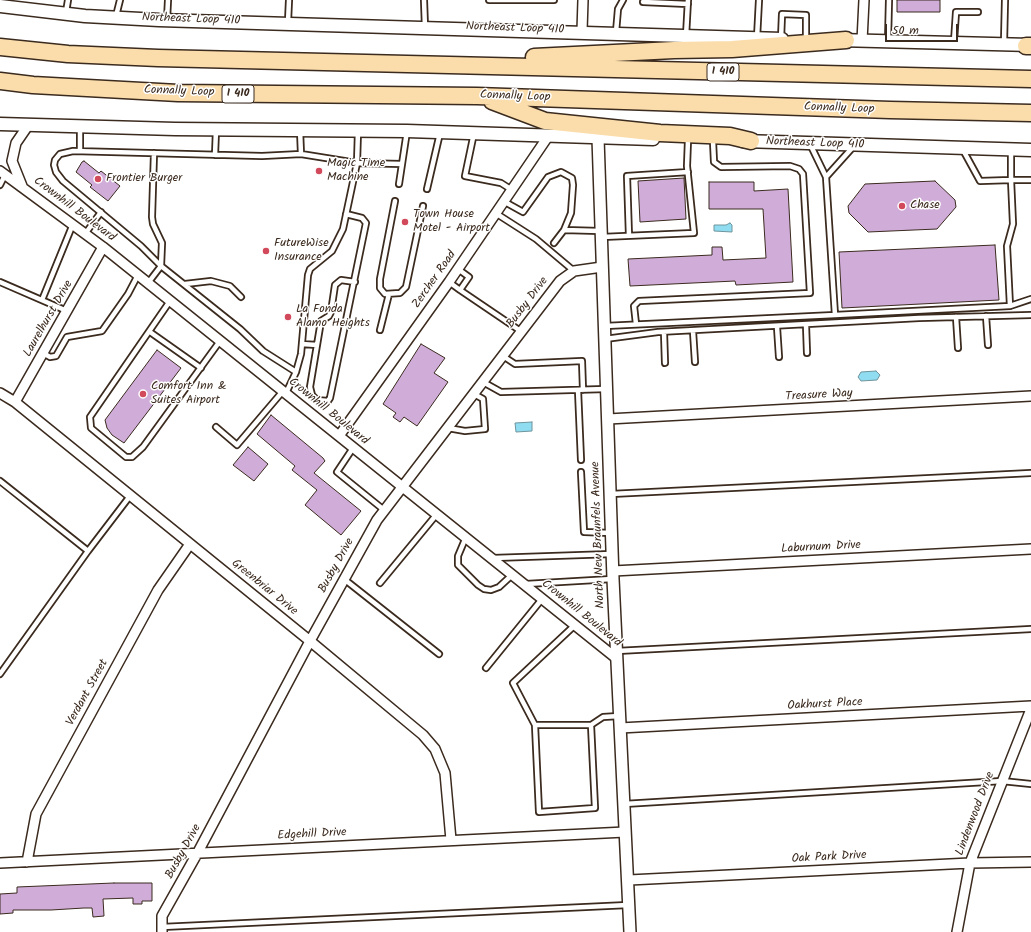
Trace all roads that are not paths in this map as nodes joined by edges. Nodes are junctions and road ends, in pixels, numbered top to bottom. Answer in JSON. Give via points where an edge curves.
{"nodes":[{"id":1,"x":68,"y":0,"type":"edge"},
{"id":2,"x":120,"y":0,"type":"edge"},
{"id":3,"x":168,"y":0,"type":"edge"},
{"id":4,"x":289,"y":0,"type":"edge"},
{"id":5,"x":424,"y":0,"type":"edge"},
{"id":6,"x":488,"y":0,"type":"edge"},
{"id":7,"x":554,"y":0,"type":"edge"},
{"id":8,"x":583,"y":0,"type":"edge"},
{"id":9,"x":623,"y":0,"type":"edge"},
{"id":10,"x":760,"y":0,"type":"edge"},
{"id":11,"x":864,"y":0,"type":"edge"},
{"id":12,"x":889,"y":0,"type":"edge"},
{"id":13,"x":1005,"y":0,"type":"edge"},
{"id":14,"x":643,"y":2,"type":"dead end"},
{"id":15,"x":688,"y":2,"type":"edge"},
{"id":16,"x":0,"y":6,"type":"edge"},
{"id":17,"x":978,"y":12,"type":"dead end"},
{"id":18,"x":66,"y":14,"type":"junction"},
{"id":19,"x":116,"y":18,"type":"junction"},
{"id":20,"x":167,"y":20,"type":"junction"},
{"id":21,"x":288,"y":23,"type":"junction"},
{"id":22,"x":425,"y":27,"type":"junction"},
{"id":23,"x":582,"y":31,"type":"junction"},
{"id":24,"x":616,"y":32,"type":"junction"},
{"id":25,"x":686,"y":36,"type":"junction"},
{"id":26,"x":757,"y":38,"type":"junction"},
{"id":27,"x":781,"y":39,"type":"junction"},
{"id":28,"x":846,"y":40,"type":"joint"},
{"id":29,"x":862,"y":41,"type":"junction"},
{"id":30,"x":806,"y":42,"type":"junction"},
{"id":31,"x":888,"y":42,"type":"junction"},
{"id":32,"x":954,"y":44,"type":"junction"},
{"id":33,"x":1004,"y":45,"type":"junction"},
{"id":34,"x":1029,"y":46,"type":"edge"},
{"id":35,"x":0,"y":47,"type":"edge"},
{"id":36,"x":415,"y":63,"type":"junction"},
{"id":37,"x":1031,"y":79,"type":"edge"},
{"id":38,"x":0,"y":81,"type":"edge"},
{"id":39,"x":477,"y":96,"type":"junction"},
{"id":40,"x":1031,"y":113,"type":"edge"},
{"id":41,"x":0,"y":124,"type":"edge"},
{"id":42,"x":27,"y":127,"type":"junction"},
{"id":43,"x":80,"y":127,"type":"junction"},
{"id":44,"x":216,"y":130,"type":"junction"},
{"id":45,"x":300,"y":130,"type":"junction"},
{"id":46,"x":358,"y":131,"type":"junction"},
{"id":47,"x":406,"y":131,"type":"junction"},
{"id":48,"x":440,"y":132,"type":"junction"},
{"id":49,"x":474,"y":133,"type":"junction"},
{"id":50,"x":548,"y":136,"type":"junction"},
{"id":51,"x":598,"y":138,"type":"junction"},
{"id":52,"x":688,"y":140,"type":"junction"},
{"id":53,"x":713,"y":141,"type":"junction"},
{"id":54,"x":750,"y":141,"type":"junction"},
{"id":55,"x":810,"y":144,"type":"junction"},
{"id":56,"x":854,"y":146,"type":"junction"},
{"id":57,"x":962,"y":148,"type":"junction"},
{"id":58,"x":1011,"y":150,"type":"junction"},
{"id":59,"x":1031,"y":150,"type":"edge"},
{"id":60,"x":80,"y":151,"type":"junction"},
{"id":61,"x":154,"y":153,"type":"junction"},
{"id":62,"x":301,"y":154,"type":"junction"},
{"id":63,"x":215,"y":155,"type":"junction"},
{"id":64,"x":357,"y":163,"type":"junction"},
{"id":65,"x":402,"y":164,"type":"junction"},
{"id":66,"x":688,"y":172,"type":"junction"},
{"id":67,"x":2,"y":173,"type":"edge"},
{"id":68,"x":826,"y":177,"type":"junction"},
{"id":69,"x":1012,"y":180,"type":"junction"},
{"id":70,"x":1031,"y":180,"type":"edge"},
{"id":71,"x":399,"y":184,"type":"dead end"},
{"id":72,"x":0,"y":185,"type":"edge"},
{"id":73,"x":22,"y":186,"type":"junction"},
{"id":74,"x":427,"y":190,"type":"dead end"},
{"id":75,"x":513,"y":190,"type":"junction"},
{"id":76,"x":395,"y":201,"type":"dead end"},
{"id":77,"x":505,"y":202,"type":"junction"},
{"id":78,"x":423,"y":206,"type":"dead end"},
{"id":79,"x":101,"y":212,"type":"junction"},
{"id":80,"x":346,"y":214,"type":"junction"},
{"id":81,"x":497,"y":214,"type":"junction"},
{"id":82,"x":73,"y":224,"type":"junction"},
{"id":83,"x":564,"y":230,"type":"junction"},
{"id":84,"x":85,"y":234,"type":"junction"},
{"id":85,"x":602,"y":234,"type":"junction"},
{"id":86,"x":629,"y":236,"type":"junction"},
{"id":87,"x":554,"y":243,"type":"dead end"},
{"id":88,"x":103,"y":247,"type":"junction"},
{"id":89,"x":160,"y":266,"type":"junction"},
{"id":90,"x":602,"y":267,"type":"junction"},
{"id":91,"x":458,"y":269,"type":"junction"},
{"id":92,"x":574,"y":271,"type":"junction"},
{"id":93,"x":138,"y":275,"type":"junction"},
{"id":94,"x":0,"y":282,"type":"edge"},
{"id":95,"x":355,"y":282,"type":"junction"},
{"id":96,"x":449,"y":282,"type":"junction"},
{"id":97,"x":148,"y":283,"type":"junction"},
{"id":98,"x":185,"y":284,"type":"junction"},
{"id":99,"x":460,"y":290,"type":"junction"},
{"id":100,"x":389,"y":294,"type":"junction"},
{"id":101,"x":241,"y":297,"type":"dead end"},
{"id":102,"x":1031,"y":299,"type":"edge"},
{"id":103,"x":42,"y":300,"type":"junction"},
{"id":104,"x":170,"y":301,"type":"junction"},
{"id":105,"x":1010,"y":306,"type":"junction"},
{"id":106,"x":67,"y":311,"type":"junction"},
{"id":107,"x":835,"y":315,"type":"junction"},
{"id":108,"x":1031,"y":315,"type":"edge"},
{"id":109,"x":986,"y":316,"type":"junction"},
{"id":110,"x":956,"y":317,"type":"junction"},
{"id":111,"x":636,"y":324,"type":"junction"},
{"id":112,"x":806,"y":325,"type":"junction"},
{"id":113,"x":605,"y":326,"type":"junction"},
{"id":114,"x":777,"y":327,"type":"junction"},
{"id":115,"x":380,"y":330,"type":"dead end"},
{"id":116,"x":693,"y":331,"type":"junction"},
{"id":117,"x":150,"y":332,"type":"junction"},
{"id":118,"x":522,"y":332,"type":"junction"},
{"id":119,"x":664,"y":332,"type":"junction"},
{"id":120,"x":605,"y":339,"type":"junction"},
{"id":121,"x":220,"y":341,"type":"junction"},
{"id":122,"x":302,"y":344,"type":"junction"},
{"id":123,"x":317,"y":345,"type":"junction"},
{"id":124,"x":988,"y":345,"type":"dead end"},
{"id":125,"x":958,"y":348,"type":"dead end"},
{"id":126,"x":43,"y":353,"type":"junction"},
{"id":127,"x":807,"y":353,"type":"dead end"},
{"id":128,"x":503,"y":356,"type":"junction"},
{"id":129,"x":779,"y":357,"type":"dead end"},
{"id":130,"x":695,"y":362,"type":"dead end"},
{"id":131,"x":665,"y":363,"type":"dead end"},
{"id":132,"x":201,"y":368,"type":"junction"},
{"id":133,"x":296,"y":372,"type":"junction"},
{"id":134,"x":483,"y":382,"type":"junction"},
{"id":135,"x":607,"y":389,"type":"junction"},
{"id":136,"x":580,"y":390,"type":"junction"},
{"id":137,"x":284,"y":392,"type":"junction"},
{"id":138,"x":0,"y":393,"type":"edge"},
{"id":139,"x":474,"y":394,"type":"junction"},
{"id":140,"x":1031,"y":396,"type":"edge"},
{"id":141,"x":15,"y":402,"type":"junction"},
{"id":142,"x":608,"y":419,"type":"junction"},
{"id":143,"x":216,"y":427,"type":"dead end"},
{"id":144,"x":447,"y":428,"type":"junction"},
{"id":145,"x":339,"y":436,"type":"junction"},
{"id":146,"x":353,"y":448,"type":"junction"},
{"id":147,"x":581,"y":460,"type":"dead end"},
{"id":148,"x":581,"y":472,"type":"dead end"},
{"id":149,"x":1031,"y":473,"type":"edge"},
{"id":150,"x":0,"y":481,"type":"edge"},
{"id":151,"x":402,"y":486,"type":"junction"},
{"id":152,"x":611,"y":494,"type":"junction"},
{"id":153,"x":130,"y":496,"type":"junction"},
{"id":154,"x":384,"y":510,"type":"junction"},
{"id":155,"x":437,"y":514,"type":"junction"},
{"id":156,"x":612,"y":533,"type":"junction"},
{"id":157,"x":466,"y":537,"type":"junction"},
{"id":158,"x":190,"y":544,"type":"junction"},
{"id":159,"x":1031,"y":549,"type":"edge"},
{"id":160,"x":88,"y":550,"type":"junction"},
{"id":161,"x":612,"y":554,"type":"junction"},
{"id":162,"x":492,"y":558,"type":"junction"},
{"id":163,"x":513,"y":575,"type":"junction"},
{"id":164,"x":613,"y":575,"type":"junction"},
{"id":165,"x":344,"y":579,"type":"junction"},
{"id":166,"x":380,"y":583,"type":"dead end"},
{"id":167,"x":524,"y":584,"type":"junction"},
{"id":168,"x":542,"y":599,"type":"junction"},
{"id":169,"x":575,"y":625,"type":"junction"},
{"id":170,"x":1031,"y":629,"type":"edge"},
{"id":171,"x":310,"y":641,"type":"junction"},
{"id":172,"x":439,"y":654,"type":"dead end"},
{"id":173,"x":616,"y":655,"type":"junction"},
{"id":174,"x":486,"y":668,"type":"dead end"},
{"id":175,"x":0,"y":675,"type":"edge"},
{"id":176,"x":1031,"y":706,"type":"edge"},
{"id":177,"x":1031,"y":709,"type":"edge"},
{"id":178,"x":620,"y":716,"type":"junction"},
{"id":179,"x":535,"y":725,"type":"junction"},
{"id":180,"x":591,"y":725,"type":"junction"},
{"id":181,"x":620,"y":728,"type":"junction"},
{"id":182,"x":1002,"y":781,"type":"junction"},
{"id":183,"x":1031,"y":784,"type":"edge"},
{"id":184,"x":624,"y":804,"type":"junction"},
{"id":185,"x":625,"y":832,"type":"junction"},
{"id":186,"x":451,"y":840,"type":"junction"},
{"id":187,"x":198,"y":852,"type":"junction"},
{"id":188,"x":27,"y":862,"type":"junction"},
{"id":189,"x":1031,"y":862,"type":"edge"},
{"id":190,"x":0,"y":863,"type":"edge"},
{"id":191,"x":970,"y":863,"type":"junction"},
{"id":192,"x":629,"y":880,"type":"junction"},
{"id":193,"x":629,"y":905,"type":"junction"},
{"id":194,"x":162,"y":930,"type":"edge"},
{"id":195,"x":630,"y":932,"type":"edge"},
{"id":196,"x":957,"y":932,"type":"edge"}],
"edges":[{"from":1,"to":18,"type":"lane"},
{"from":2,"to":19,"type":"lane"},
{"from":3,"to":20,"type":"lane"},
{"from":4,"to":21,"type":"lane"},
{"from":5,"to":22,"type":"lane"},
{"from":6,"to":7,"type":"lane"},
{"from":8,"to":23,"type":"street"},
{"from":9,"to":24,"type":"lane","via":[[618,9]]},
{"from":10,"to":26,"type":"lane"},
{"from":11,"to":29,"type":"street"},
{"from":12,"to":31,"type":"lane"},
{"from":13,"to":33,"type":"lane"},
{"from":14,"to":15,"type":"lane"},
{"from":15,"to":25,"type":"lane"},
{"from":16,"to":18,"type":"main road","name":"Northeast Loop 410"},
{"from":17,"to":32,"type":"lane","via":[[956,12]]},
{"from":18,"to":19,"type":"main road","name":"Northeast Loop 410"},
{"from":19,"to":20,"type":"main road","name":"Northeast Loop 410"},
{"from":20,"to":21,"type":"main road","name":"Northeast Loop 410"},
{"from":21,"to":22,"type":"main road","name":"Northeast Loop 410"},
{"from":22,"to":23,"type":"main road","name":"Northeast Loop 410"},
{"from":23,"to":24,"type":"main road","name":"Northeast Loop 410"},
{"from":24,"to":25,"type":"main road","name":"Northeast Loop 410"},
{"from":25,"to":26,"type":"main road","name":"Northeast Loop 410"},
{"from":26,"to":27,"type":"main road","name":"Northeast Loop 410"},
{"from":27,"to":30,"type":"main road","name":"Northeast Loop 410"},
{"from":27,"to":30,"type":"lane","via":[[782,14],[806,14]]},
{"from":28,"to":29,"type":"main road"},
{"from":28,"to":30,"type":"highway"},
{"from":29,"to":31,"type":"main road"},
{"from":30,"to":36,"type":"highway","via":[[732,49]]},
{"from":31,"to":32,"type":"main road"},
{"from":32,"to":33,"type":"main road"},
{"from":33,"to":34,"type":"main road"},
{"from":35,"to":36,"type":"highway","number":"I 410","via":[[68,54],[151,58]]},
{"from":36,"to":37,"type":"highway","number":"I 410"},
{"from":38,"to":39,"type":"highway","name":"Connally Loop","number":"I 410","via":[[178,93]]},
{"from":39,"to":40,"type":"highway","name":"Connally Loop","number":"I 410"},
{"from":39,"to":54,"type":"highway","via":[[545,120],[660,133],[730,136]]},
{"from":41,"to":42,"type":"main road","name":"Northeast Loop 410"},
{"from":42,"to":43,"type":"main road","name":"Northeast Loop 410"},
{"from":42,"to":73,"type":"street","name":"Crownhill Boulevard","via":[[16,143],[12,161]]},
{"from":43,"to":44,"type":"main road","name":"Northeast Loop 410"},
{"from":43,"to":60,"type":"lane"},
{"from":44,"to":45,"type":"main road","name":"Northeast Loop 410"},
{"from":44,"to":63,"type":"lane"},
{"from":45,"to":46,"type":"main road","name":"Northeast Loop 410"},
{"from":45,"to":62,"type":"lane"},
{"from":46,"to":47,"type":"main road","name":"Northeast Loop 410"},
{"from":46,"to":64,"type":"lane"},
{"from":47,"to":48,"type":"main road","name":"Northeast Loop 410"},
{"from":47,"to":65,"type":"lane"},
{"from":48,"to":49,"type":"main road","name":"Northeast Loop 410"},
{"from":48,"to":74,"type":"lane"},
{"from":49,"to":50,"type":"main road","name":"Northeast Loop 410"},
{"from":49,"to":75,"type":"lane","via":[[466,176],[501,183]]},
{"from":50,"to":51,"type":"main road","name":"Northeast Loop 410"},
{"from":50,"to":75,"type":"street","name":"Zercher Road"},
{"from":51,"to":52,"type":"main road","name":"Northeast Loop 410"},
{"from":51,"to":85,"type":"street","name":"North New Braunfels Avenue"},
{"from":52,"to":53,"type":"main road","name":"Northeast Loop 410"},
{"from":52,"to":66,"type":"lane"},
{"from":53,"to":54,"type":"main road","name":"Northeast Loop 410"},
{"from":53,"to":111,"type":"lane","via":[[714,162],[722,167],[790,166],[803,174],[810,293],[639,301],[634,306]]},
{"from":54,"to":55,"type":"main road","name":"Northeast Loop 410"},
{"from":55,"to":56,"type":"main road","name":"Northeast Loop 410"},
{"from":55,"to":68,"type":"lane"},
{"from":56,"to":57,"type":"main road","name":"Northeast Loop 410"},
{"from":56,"to":68,"type":"lane"},
{"from":57,"to":58,"type":"main road","name":"Northeast Loop 410"},
{"from":57,"to":69,"type":"lane","via":[[980,181]]},
{"from":58,"to":59,"type":"main road","name":"Northeast Loop 410"},
{"from":58,"to":69,"type":"lane"},
{"from":60,"to":61,"type":"lane"},
{"from":60,"to":79,"type":"lane","via":[[60,154],[55,160],[56,172],[63,181]]},
{"from":61,"to":63,"type":"lane"},
{"from":61,"to":89,"type":"lane","via":[[152,217],[162,243]]},
{"from":62,"to":63,"type":"lane"},
{"from":62,"to":64,"type":"lane"},
{"from":64,"to":65,"type":"lane"},
{"from":64,"to":80,"type":"lane"},
{"from":65,"to":71,"type":"lane"},
{"from":66,"to":86,"type":"lane","via":[[627,176]]},
{"from":66,"to":86,"type":"lane","via":[[694,233]]},
{"from":67,"to":72,"type":"lane"},
{"from":67,"to":73,"type":"street","name":"Crownhill Boulevard"},
{"from":68,"to":107,"type":"lane"},
{"from":69,"to":70,"type":"lane"},
{"from":69,"to":105,"type":"lane","via":[[1013,224],[1007,246]]},
{"from":73,"to":82,"type":"street","name":"Crownhill Boulevard"},
{"from":75,"to":77,"type":"street","name":"Zercher Road"},
{"from":76,"to":100,"type":"lane","via":[[380,288],[385,294]]},
{"from":77,"to":81,"type":"street","name":"Zercher Road"},
{"from":77,"to":83,"type":"lane","via":[[523,212],[548,177],[561,172],[572,178],[573,185],[570,213]]},
{"from":78,"to":100,"type":"lane","via":[[406,287],[400,293]]},
{"from":79,"to":84,"type":"lane"},
{"from":79,"to":89,"type":"lane"},
{"from":80,"to":95,"type":"lane","via":[[362,218],[366,223]]},
{"from":80,"to":122,"type":"lane","via":[[343,229],[332,251],[310,269]]},
{"from":81,"to":91,"type":"street","name":"Zercher Road"},
{"from":81,"to":92,"type":"lane","via":[[536,239]]},
{"from":82,"to":84,"type":"street","name":"Crownhill Boulevard"},
{"from":82,"to":103,"type":"lane"},
{"from":83,"to":85,"type":"lane"},
{"from":83,"to":87,"type":"lane"},
{"from":84,"to":88,"type":"street","name":"Crownhill Boulevard"},
{"from":85,"to":86,"type":"lane"},
{"from":85,"to":90,"type":"street","name":"North New Braunfels Avenue"},
{"from":88,"to":93,"type":"street","name":"Crownhill Boulevard"},
{"from":88,"to":106,"type":"street","name":"Laurelhurst Drive"},
{"from":89,"to":97,"type":"lane"},
{"from":89,"to":98,"type":"lane"},
{"from":90,"to":92,"type":"street","name":"Busby Drive"},
{"from":90,"to":113,"type":"street","name":"North New Braunfels Avenue"},
{"from":91,"to":96,"type":"street","name":"Zercher Road"},
{"from":91,"to":99,"type":"lane","via":[[469,277]]},
{"from":92,"to":118,"type":"street","name":"Busby Drive","via":[[560,281]]},
{"from":93,"to":97,"type":"street","name":"Crownhill Boulevard"},
{"from":93,"to":126,"type":"lane","via":[[102,331],[67,338],[56,356],[50,357]]},
{"from":94,"to":103,"type":"lane"},
{"from":95,"to":123,"type":"lane","via":[[341,280],[335,285],[329,316],[321,321]]},
{"from":95,"to":123,"type":"lane","via":[[328,401],[317,400],[312,395],[310,387]]},
{"from":96,"to":99,"type":"lane"},
{"from":96,"to":145,"type":"street","name":"Zercher Road"},
{"from":97,"to":104,"type":"street","name":"Crownhill Boulevard"},
{"from":98,"to":101,"type":"lane","via":[[211,281],[230,286]]},
{"from":98,"to":133,"type":"lane","via":[[263,351]]},
{"from":99,"to":118,"type":"lane"},
{"from":100,"to":115,"type":"lane"},
{"from":102,"to":105,"type":"lane"},
{"from":103,"to":106,"type":"lane"},
{"from":104,"to":117,"type":"lane"},
{"from":104,"to":121,"type":"street","name":"Crownhill Boulevard"},
{"from":105,"to":107,"type":"lane"},
{"from":106,"to":126,"type":"street","name":"Laurelhurst Drive"},
{"from":107,"to":111,"type":"lane"},
{"from":108,"to":109,"type":"lane"},
{"from":109,"to":110,"type":"lane"},
{"from":109,"to":124,"type":"lane"},
{"from":110,"to":112,"type":"lane"},
{"from":110,"to":125,"type":"lane"},
{"from":111,"to":113,"type":"lane"},
{"from":112,"to":114,"type":"lane"},
{"from":112,"to":127,"type":"lane"},
{"from":113,"to":120,"type":"street","name":"North New Braunfels Avenue"},
{"from":114,"to":116,"type":"lane"},
{"from":114,"to":129,"type":"lane"},
{"from":116,"to":119,"type":"lane"},
{"from":116,"to":130,"type":"lane"},
{"from":117,"to":132,"type":"lane"},
{"from":117,"to":132,"type":"lane","via":[[90,417],[91,428],[126,457],[138,454]]},
{"from":118,"to":128,"type":"street","name":"Busby Drive"},
{"from":119,"to":120,"type":"lane"},
{"from":119,"to":131,"type":"lane"},
{"from":120,"to":135,"type":"street","name":"North New Braunfels Avenue"},
{"from":121,"to":132,"type":"lane"},
{"from":121,"to":137,"type":"street","name":"Crownhill Boulevard"},
{"from":122,"to":123,"type":"lane"},
{"from":122,"to":133,"type":"lane"},
{"from":126,"to":141,"type":"street","name":"Laurelhurst Drive"},
{"from":128,"to":134,"type":"street","name":"Busby Drive"},
{"from":128,"to":136,"type":"lane","via":[[515,364],[582,361]]},
{"from":133,"to":137,"type":"lane"},
{"from":134,"to":136,"type":"lane","via":[[501,392]]},
{"from":134,"to":139,"type":"street","name":"Busby Drive"},
{"from":135,"to":136,"type":"lane"},
{"from":135,"to":142,"type":"street","name":"North New Braunfels Avenue"},
{"from":136,"to":147,"type":"lane"},
{"from":137,"to":143,"type":"lane","via":[[237,444]]},
{"from":137,"to":145,"type":"street","name":"Crownhill Boulevard"},
{"from":138,"to":141,"type":"street","name":"Greenbriar Drive"},
{"from":139,"to":144,"type":"street","name":"Busby Drive"},
{"from":139,"to":144,"type":"lane","via":[[483,399],[485,429],[465,431]]},
{"from":140,"to":142,"type":"street","name":"Treasure Way"},
{"from":141,"to":153,"type":"street","name":"Greenbriar Drive"},
{"from":142,"to":152,"type":"street","name":"North New Braunfels Avenue"},
{"from":144,"to":151,"type":"street","name":"Busby Drive"},
{"from":145,"to":146,"type":"street","name":"Crownhill Boulevard"},
{"from":146,"to":151,"type":"street","name":"Crownhill Boulevard"},
{"from":146,"to":154,"type":"lane","via":[[337,472]]},
{"from":148,"to":156,"type":"lane","via":[[584,532]]},
{"from":149,"to":152,"type":"lane"},
{"from":150,"to":160,"type":"lane"},
{"from":151,"to":154,"type":"street","name":"Busby Drive"},
{"from":151,"to":155,"type":"street","name":"Crownhill Boulevard"},
{"from":152,"to":156,"type":"street","name":"North New Braunfels Avenue"},
{"from":153,"to":158,"type":"street","name":"Greenbriar Drive"},
{"from":153,"to":160,"type":"lane"},
{"from":154,"to":165,"type":"street","name":"Busby Drive"},
{"from":155,"to":157,"type":"street","name":"Crownhill Boulevard"},
{"from":155,"to":166,"type":"lane"},
{"from":156,"to":161,"type":"street","name":"North New Braunfels Avenue"},
{"from":157,"to":162,"type":"street","name":"Crownhill Boulevard"},
{"from":157,"to":163,"type":"lane","via":[[458,556],[458,565],[478,585],[491,590]]},
{"from":158,"to":171,"type":"street","name":"Greenbriar Drive"},
{"from":158,"to":188,"type":"street","name":"Verdant Street","via":[[162,583],[36,814]]},
{"from":159,"to":164,"type":"street","name":"Laburnum Drive"},
{"from":160,"to":175,"type":"lane"},
{"from":161,"to":162,"type":"lane"},
{"from":161,"to":164,"type":"street","name":"North New Braunfels Avenue"},
{"from":162,"to":163,"type":"street","name":"Crownhill Boulevard"},
{"from":163,"to":167,"type":"street","name":"Crownhill Boulevard"},
{"from":164,"to":167,"type":"lane"},
{"from":164,"to":173,"type":"street","name":"North New Braunfels Avenue"},
{"from":165,"to":171,"type":"street","name":"Busby Drive"},
{"from":165,"to":172,"type":"lane"},
{"from":167,"to":168,"type":"street","name":"Crownhill Boulevard"},
{"from":168,"to":169,"type":"street","name":"Crownhill Boulevard"},
{"from":168,"to":174,"type":"lane"},
{"from":169,"to":173,"type":"street","name":"Crownhill Boulevard"},
{"from":169,"to":179,"type":"lane","via":[[514,683]]},
{"from":170,"to":173,"type":"lane"},
{"from":171,"to":186,"type":"street","name":"Greenbriar Drive","via":[[411,724],[435,749],[445,773]]},
{"from":171,"to":187,"type":"street","name":"Busby Drive"},
{"from":173,"to":178,"type":"street","name":"North New Braunfels Avenue"},
{"from":176,"to":181,"type":"street","name":"Oakhurst Place"},
{"from":177,"to":182,"type":"street","name":"Lindenwood Drive"},
{"from":178,"to":180,"type":"lane","via":[[603,717]]},
{"from":178,"to":181,"type":"street","name":"North New Braunfels Avenue"},
{"from":179,"to":180,"type":"lane"},
{"from":179,"to":180,"type":"lane","via":[[539,812],[595,808]]},
{"from":181,"to":184,"type":"street","name":"North New Braunfels Avenue"},
{"from":182,"to":183,"type":"lane"},
{"from":182,"to":184,"type":"lane"},
{"from":182,"to":191,"type":"street","name":"Lindenwood Drive"},
{"from":184,"to":185,"type":"street","name":"North New Braunfels Avenue"},
{"from":185,"to":186,"type":"street","name":"Edgehill Drive"},
{"from":185,"to":192,"type":"street","name":"North New Braunfels Avenue"},
{"from":186,"to":187,"type":"street","name":"Edgehill Drive"},
{"from":187,"to":188,"type":"street","name":"Edgehill Drive"},
{"from":187,"to":194,"type":"street","name":"Busby Drive","via":[[162,916]]},
{"from":188,"to":190,"type":"street","name":"Edgehill Drive"},
{"from":189,"to":191,"type":"street","name":"Oak Park Drive"},
{"from":191,"to":192,"type":"street","name":"Oak Park Drive"},
{"from":191,"to":196,"type":"street","name":"Lindenwood Drive"},
{"from":192,"to":193,"type":"street","name":"North New Braunfels Avenue"},
{"from":193,"to":194,"type":"lane"},
{"from":193,"to":195,"type":"street","name":"North New Braunfels Avenue"}]}
